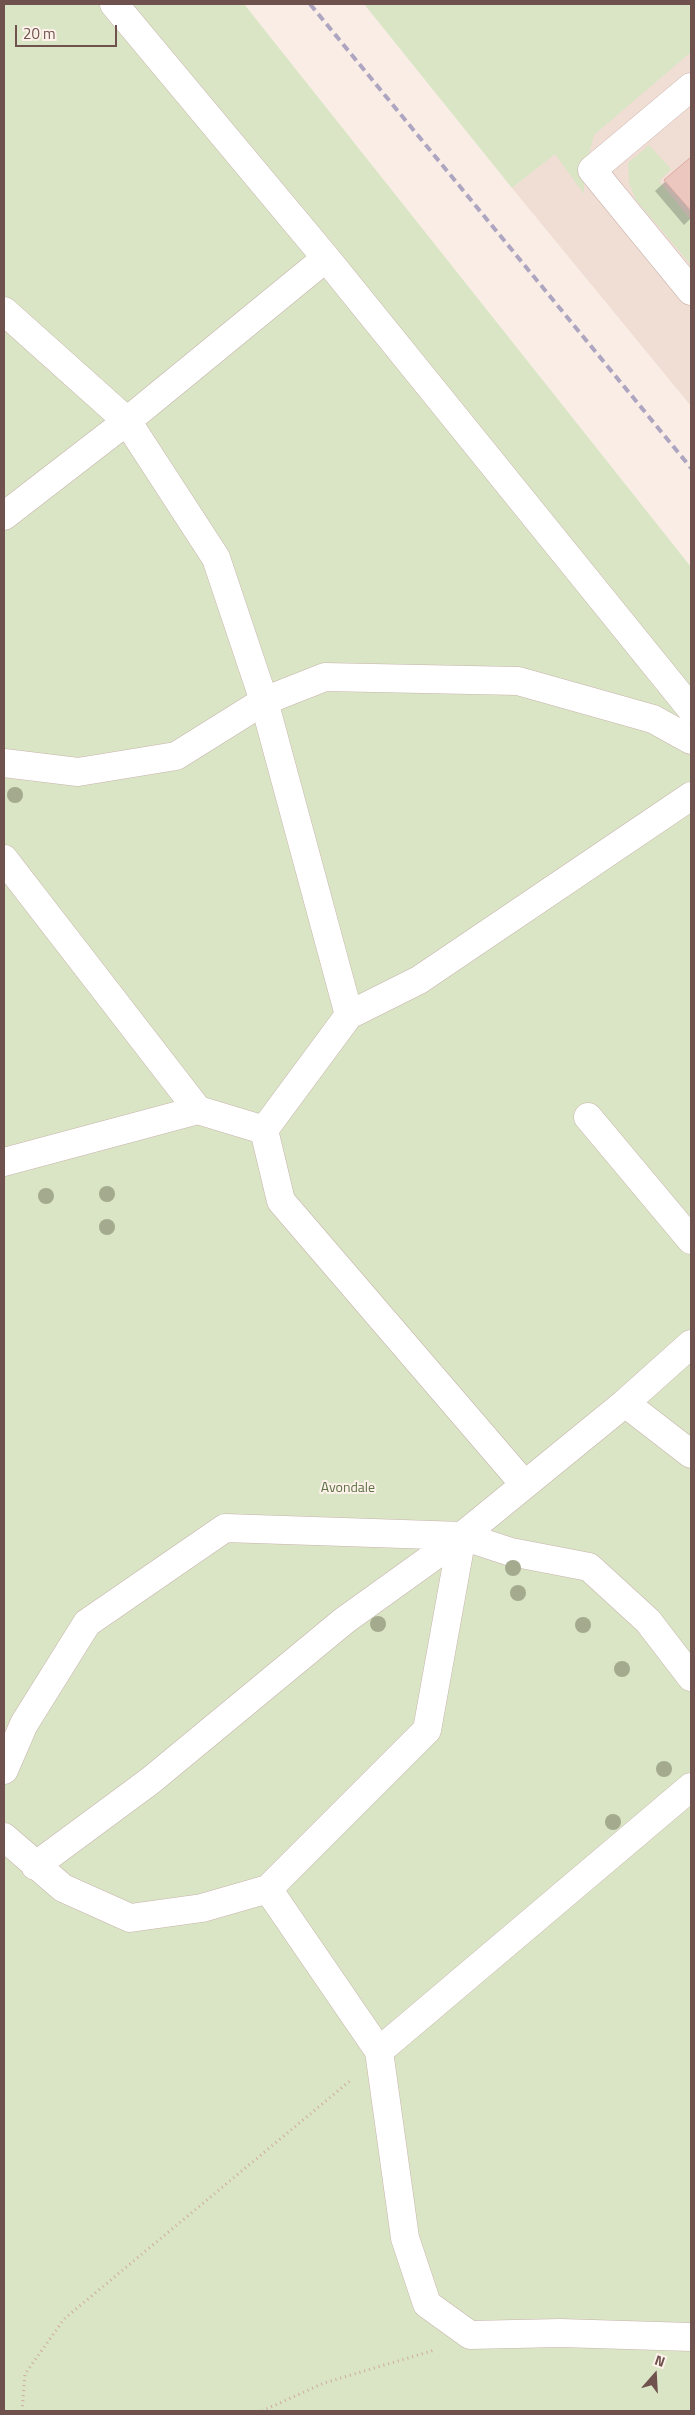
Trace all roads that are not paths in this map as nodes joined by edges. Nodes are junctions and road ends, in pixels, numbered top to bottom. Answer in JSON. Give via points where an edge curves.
{"nodes":[{"id":1,"x":114,"y":4,"type":"edge"},
{"id":2,"x":691,"y":87,"type":"edge"},
{"id":3,"x":326,"y":258,"type":"junction"},
{"id":4,"x":691,"y":291,"type":"edge"},
{"id":5,"x":4,"y":311,"type":"edge"},
{"id":6,"x":127,"y":421,"type":"junction"},
{"id":7,"x":4,"y":516,"type":"edge"},
{"id":8,"x":264,"y":700,"type":"junction"},
{"id":9,"x":691,"y":709,"type":"edge"},
{"id":10,"x":691,"y":740,"type":"edge"},
{"id":11,"x":4,"y":763,"type":"edge"},
{"id":12,"x":691,"y":796,"type":"edge"},
{"id":13,"x":4,"y":859,"type":"edge"},
{"id":14,"x":349,"y":1015,"type":"junction"},
{"id":15,"x":198,"y":1110,"type":"junction"},
{"id":16,"x":588,"y":1117,"type":"dead end"},
{"id":17,"x":264,"y":1130,"type":"junction"},
{"id":18,"x":4,"y":1162,"type":"edge"},
{"id":19,"x":691,"y":1240,"type":"edge"},
{"id":20,"x":691,"y":1344,"type":"edge"},
{"id":21,"x":625,"y":1403,"type":"junction"},
{"id":22,"x":691,"y":1454,"type":"edge"},
{"id":23,"x":524,"y":1484,"type":"junction"},
{"id":24,"x":462,"y":1536,"type":"junction"},
{"id":25,"x":691,"y":1677,"type":"edge"},
{"id":26,"x":4,"y":1770,"type":"edge"},
{"id":27,"x":691,"y":1786,"type":"edge"},
{"id":28,"x":4,"y":1837,"type":"edge"},
{"id":29,"x":35,"y":1866,"type":"junction"},
{"id":30,"x":268,"y":1888,"type":"junction"},
{"id":31,"x":379,"y":2051,"type":"junction"},
{"id":32,"x":691,"y":2337,"type":"edge"}],
"edges":[{"from":1,"to":3,"type":"lane"},
{"from":2,"to":4,"type":"lane","via":[[592,170]]},
{"from":3,"to":6,"type":"lane"},
{"from":3,"to":9,"type":"lane"},
{"from":5,"to":6,"type":"lane"},
{"from":6,"to":7,"type":"lane"},
{"from":6,"to":8,"type":"lane","via":[[216,558]]},
{"from":8,"to":10,"type":"lane","via":[[325,677],[518,681],[653,719]]},
{"from":8,"to":11,"type":"lane","via":[[176,756],[78,772]]},
{"from":8,"to":14,"type":"lane"},
{"from":12,"to":14,"type":"lane","via":[[419,980]]},
{"from":13,"to":15,"type":"lane"},
{"from":14,"to":17,"type":"lane"},
{"from":15,"to":17,"type":"lane"},
{"from":15,"to":18,"type":"lane"},
{"from":16,"to":19,"type":"lane"},
{"from":17,"to":23,"type":"lane","via":[[282,1201]]},
{"from":20,"to":21,"type":"lane"},
{"from":21,"to":22,"type":"lane"},
{"from":21,"to":23,"type":"lane"},
{"from":23,"to":24,"type":"lane"},
{"from":24,"to":25,"type":"lane","via":[[511,1552],[589,1567],[648,1621]]},
{"from":24,"to":26,"type":"lane","via":[[225,1528],[87,1623],[24,1724]]},
{"from":24,"to":29,"type":"lane","via":[[345,1620],[150,1782]]},
{"from":24,"to":30,"type":"lane","via":[[427,1730]]},
{"from":27,"to":31,"type":"lane"},
{"from":28,"to":29,"type":"lane"},
{"from":29,"to":30,"type":"lane","via":[[63,1888],[130,1918],[202,1908]]},
{"from":30,"to":31,"type":"lane"},
{"from":31,"to":32,"type":"lane","via":[[405,2238],[427,2304],[470,2335],[560,2333]]}]}
